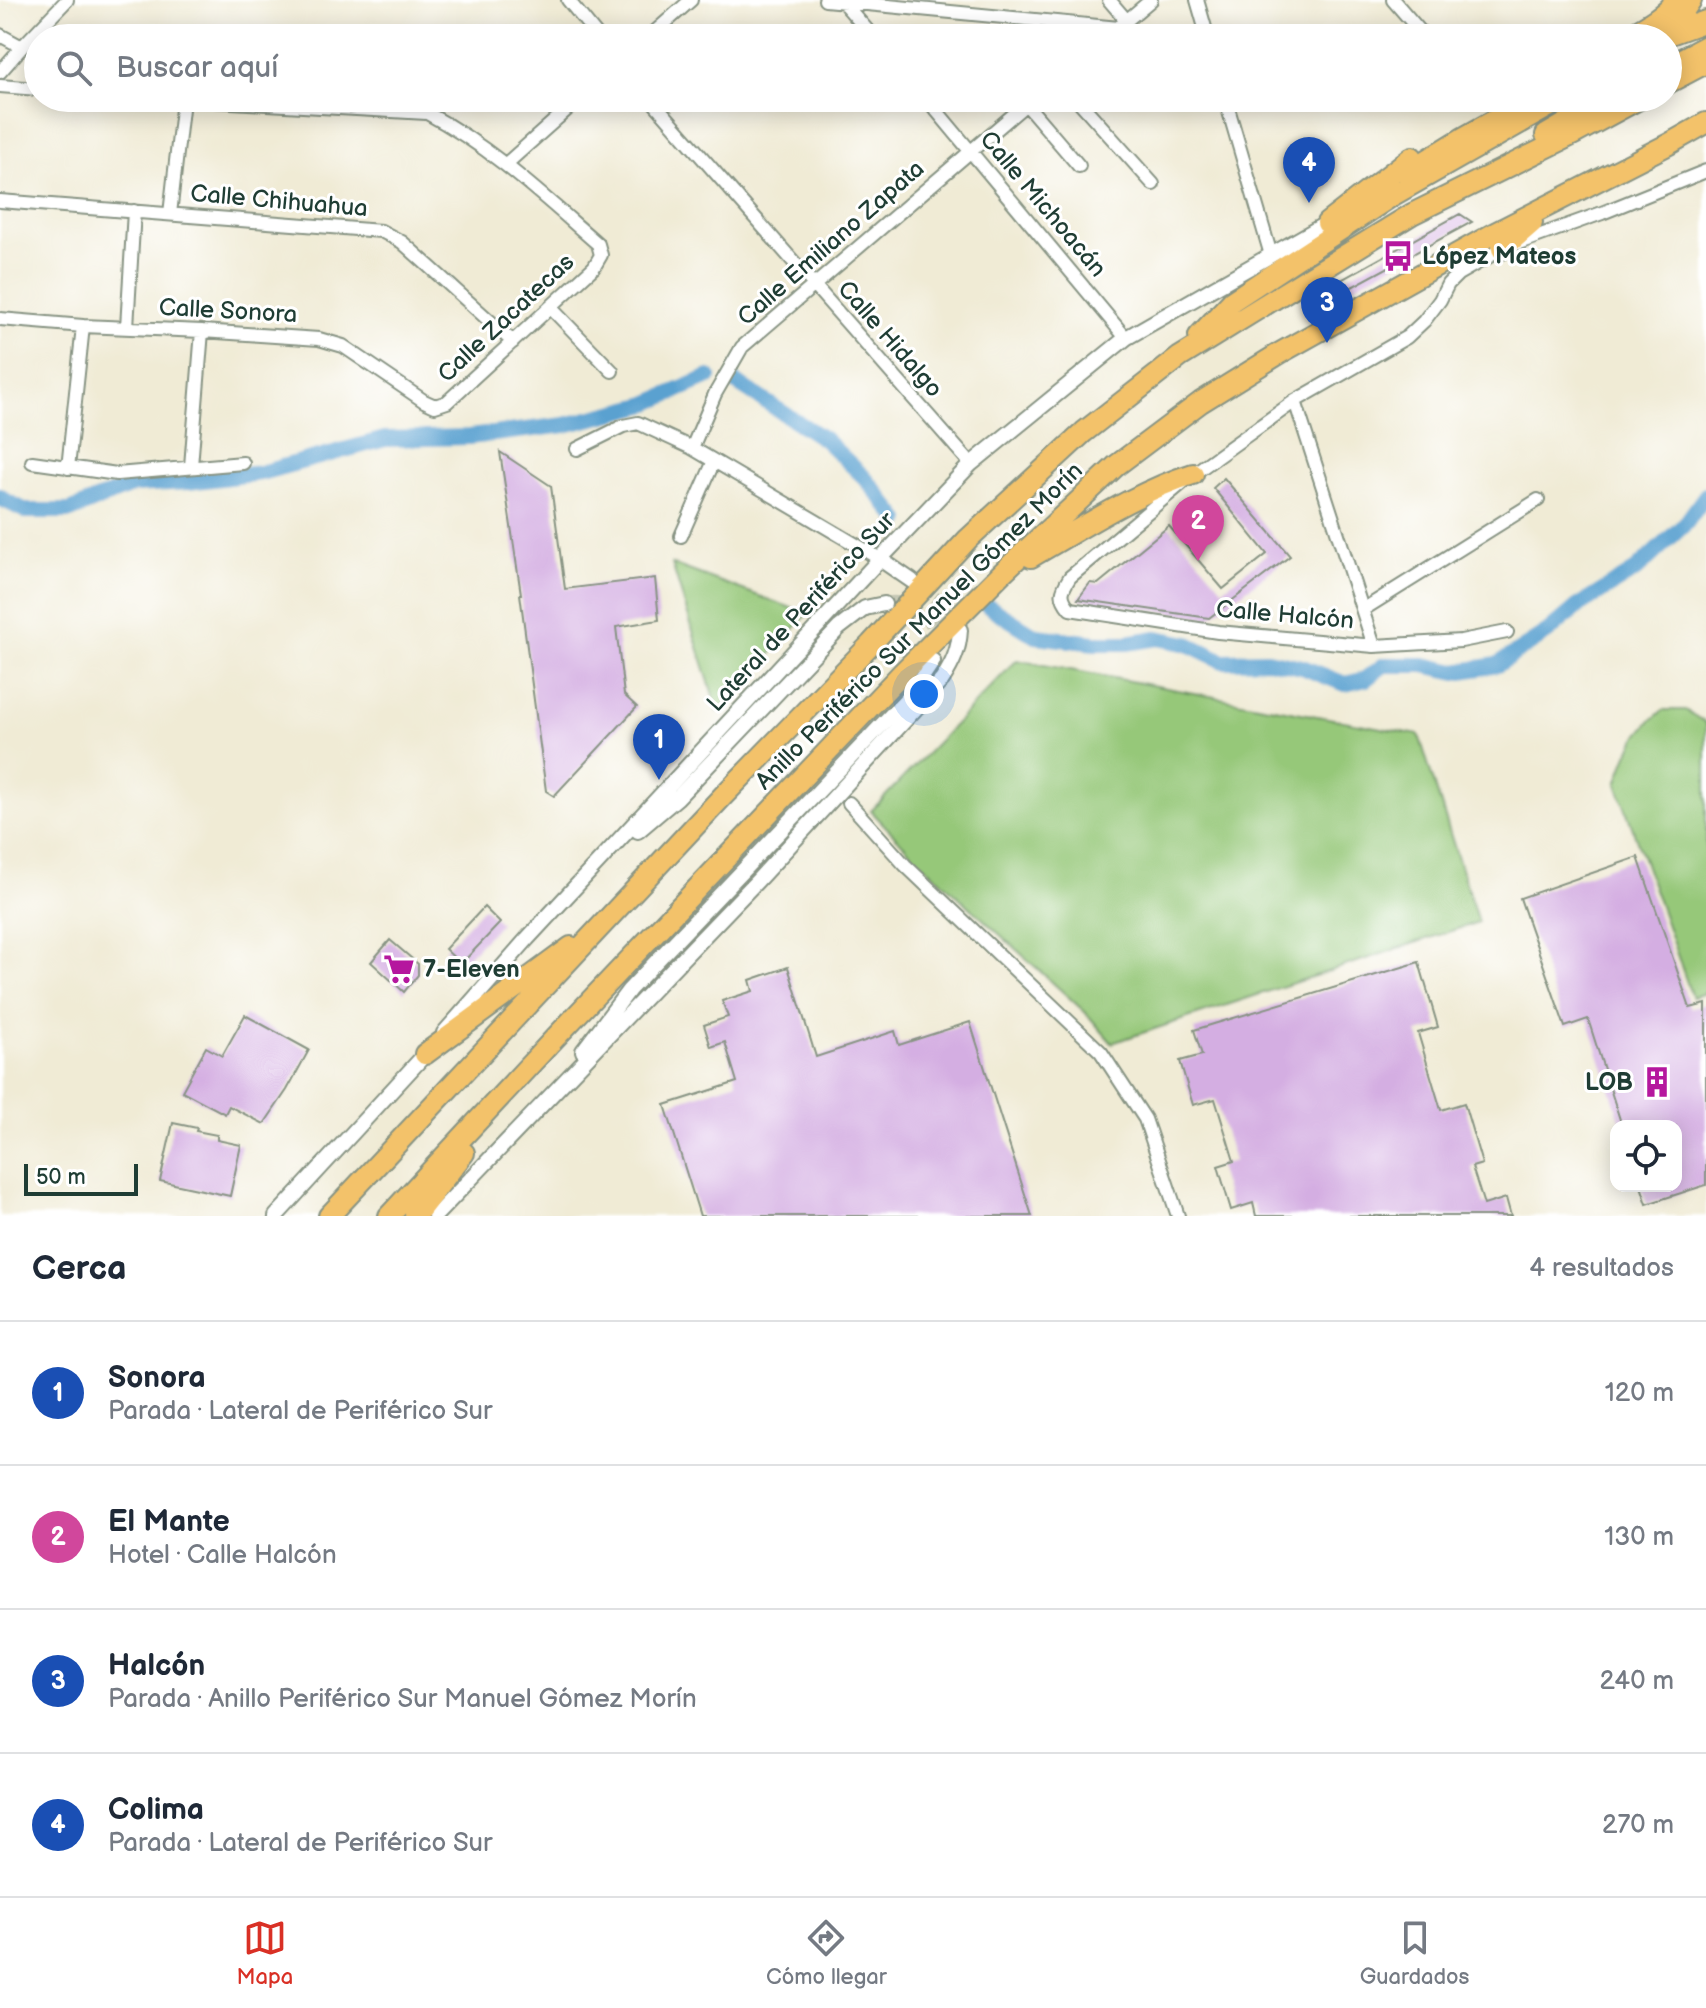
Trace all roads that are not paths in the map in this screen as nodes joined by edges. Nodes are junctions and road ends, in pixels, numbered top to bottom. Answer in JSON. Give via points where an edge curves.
{"nodes":[{"id":1,"x":67,"y":0,"type":"edge"},
{"id":2,"x":568,"y":0,"type":"edge"},
{"id":3,"x":691,"y":0,"type":"edge"},
{"id":4,"x":825,"y":0,"type":"edge"},
{"id":5,"x":1109,"y":0,"type":"edge"},
{"id":6,"x":1151,"y":0,"type":"edge"},
{"id":7,"x":1197,"y":0,"type":"edge"},
{"id":8,"x":1393,"y":0,"type":"edge"},
{"id":9,"x":1676,"y":0,"type":"edge"},
{"id":10,"x":1691,"y":0,"type":"edge"},
{"id":11,"x":842,"y":1,"type":"edge"},
{"id":12,"x":1706,"y":21,"type":"edge"},
{"id":13,"x":44,"y":24,"type":"edge"},
{"id":14,"x":588,"y":24,"type":"edge"},
{"id":15,"x":664,"y":24,"type":"edge"},
{"id":16,"x":862,"y":24,"type":"edge"},
{"id":17,"x":1123,"y":24,"type":"junction"},
{"id":18,"x":1204,"y":24,"type":"edge"},
{"id":19,"x":1414,"y":24,"type":"edge"},
{"id":20,"x":1648,"y":24,"type":"edge"},
{"id":21,"x":1675,"y":24,"type":"edge"},
{"id":22,"x":1682,"y":30,"type":"edge"},
{"id":23,"x":0,"y":35,"type":"edge"},
{"id":24,"x":1706,"y":46,"type":"edge"},
{"id":25,"x":22,"y":47,"type":"joint"},
{"id":26,"x":1682,"y":59,"type":"edge"},
{"id":27,"x":1706,"y":63,"type":"edge"},
{"id":28,"x":0,"y":72,"type":"edge"},
{"id":29,"x":1682,"y":76,"type":"edge"},
{"id":30,"x":0,"y":86,"type":"edge"},
{"id":31,"x":24,"y":88,"type":"edge"},
{"id":32,"x":182,"y":112,"type":"edge"},
{"id":33,"x":408,"y":112,"type":"edge"},
{"id":34,"x":564,"y":112,"type":"edge"},
{"id":35,"x":662,"y":112,"type":"edge"},
{"id":36,"x":938,"y":112,"type":"edge"},
{"id":37,"x":1017,"y":112,"type":"edge"},
{"id":38,"x":1038,"y":112,"type":"edge"},
{"id":39,"x":1089,"y":112,"type":"edge"},
{"id":40,"x":1229,"y":112,"type":"edge"},
{"id":41,"x":1486,"y":112,"type":"edge"},
{"id":42,"x":1509,"y":112,"type":"edge"},
{"id":43,"x":1539,"y":112,"type":"edge"},
{"id":44,"x":1585,"y":112,"type":"edge"},
{"id":45,"x":1615,"y":112,"type":"edge"},
{"id":46,"x":1706,"y":123,"type":"edge"},
{"id":47,"x":1706,"y":135,"type":"edge"},
{"id":48,"x":1669,"y":144,"type":"junction"},
{"id":49,"x":972,"y":151,"type":"junction"},
{"id":50,"x":506,"y":164,"type":"junction"},
{"id":51,"x":1079,"y":166,"type":"dead end"},
{"id":52,"x":1706,"y":171,"type":"edge"},
{"id":53,"x":1153,"y":184,"type":"dead end"},
{"id":54,"x":1395,"y":194,"type":"junction"},
{"id":55,"x":1559,"y":200,"type":"junction"},
{"id":56,"x":0,"y":201,"type":"edge"},
{"id":57,"x":134,"y":211,"type":"junction"},
{"id":58,"x":170,"y":214,"type":"junction"},
{"id":59,"x":1412,"y":214,"type":"junction"},
{"id":60,"x":1327,"y":223,"type":"junction"},
{"id":61,"x":1502,"y":249,"type":"junction"},
{"id":62,"x":1271,"y":255,"type":"junction"},
{"id":63,"x":815,"y":287,"type":"junction"},
{"id":64,"x":550,"y":307,"type":"junction"},
{"id":65,"x":0,"y":319,"type":"edge"},
{"id":66,"x":83,"y":326,"type":"junction"},
{"id":67,"x":127,"y":327,"type":"junction"},
{"id":68,"x":202,"y":331,"type":"junction"},
{"id":69,"x":1126,"y":338,"type":"junction"},
{"id":70,"x":513,"y":342,"type":"junction"},
{"id":71,"x":1180,"y":357,"type":"junction"},
{"id":72,"x":612,"y":371,"type":"dead end"},
{"id":73,"x":1295,"y":401,"type":"junction"},
{"id":74,"x":435,"y":406,"type":"joint"},
{"id":75,"x":692,"y":448,"type":"junction"},
{"id":76,"x":577,"y":449,"type":"dead end"},
{"id":77,"x":714,"y":461,"type":"junction"},
{"id":78,"x":32,"y":462,"type":"dead end"},
{"id":79,"x":243,"y":463,"type":"dead end"},
{"id":80,"x":971,"y":464,"type":"junction"},
{"id":81,"x":191,"y":466,"type":"junction"},
{"id":82,"x":68,"y":468,"type":"junction"},
{"id":83,"x":1193,"y":474,"type":"junction"},
{"id":84,"x":1538,"y":500,"type":"dead end"},
{"id":85,"x":681,"y":536,"type":"dead end"},
{"id":86,"x":880,"y":559,"type":"junction"},
{"id":87,"x":1003,"y":572,"type":"junction"},
{"id":88,"x":912,"y":581,"type":"tunnel mouth"},
{"id":89,"x":884,"y":604,"type":"tunnel mouth"},
{"id":90,"x":1364,"y":609,"type":"junction"},
{"id":91,"x":960,"y":630,"type":"dead end"},
{"id":92,"x":1507,"y":632,"type":"dead end"},
{"id":93,"x":1374,"y":646,"type":"junction"},
{"id":94,"x":933,"y":661,"type":"dead end"},
{"id":95,"x":849,"y":803,"type":"dead end"},
{"id":96,"x":594,"y":867,"type":"junction"},
{"id":97,"x":613,"y":916,"type":"junction"},
{"id":98,"x":554,"y":1039,"type":"junction"},
{"id":99,"x":425,"y":1054,"type":"junction"},
{"id":100,"x":541,"y":1106,"type":"junction"},
{"id":101,"x":276,"y":1216,"type":"edge"},
{"id":102,"x":329,"y":1216,"type":"edge"},
{"id":103,"x":389,"y":1216,"type":"edge"},
{"id":104,"x":415,"y":1216,"type":"edge"},
{"id":105,"x":435,"y":1216,"type":"edge"},
{"id":106,"x":1178,"y":1216,"type":"edge"}],
"edges":[{"from":1,"to":13,"type":"street"},
{"from":2,"to":14,"type":"street"},
{"from":3,"to":15,"type":"street"},
{"from":4,"to":11,"type":"street"},
{"from":5,"to":17,"type":"street"},
{"from":6,"to":17,"type":"street"},
{"from":7,"to":18,"type":"street"},
{"from":8,"to":19,"type":"street"},
{"from":9,"to":20,"type":"highway"},
{"from":10,"to":21,"type":"highway"},
{"from":11,"to":16,"type":"street"},
{"from":11,"to":17,"type":"street"},
{"from":12,"to":22,"type":"highway"},
{"from":23,"to":25,"type":"street"},
{"from":24,"to":26,"type":"highway"},
{"from":25,"to":28,"type":"street"},
{"from":27,"to":29,"type":"highway"},
{"from":30,"to":31,"type":"street"},
{"from":32,"to":58,"type":"street"},
{"from":33,"to":50,"type":"street","via":[[427,113],[449,124]]},
{"from":34,"to":50,"type":"street"},
{"from":35,"to":63,"type":"street","name":"Calle Hidalgo"},
{"from":36,"to":49,"type":"street","name":"Calle Michoacán"},
{"from":37,"to":49,"type":"street","name":"Calle Emiliano Zapata"},
{"from":38,"to":51,"type":"street"},
{"from":39,"to":53,"type":"street"},
{"from":40,"to":62,"type":"street"},
{"from":41,"to":60,"type":"highway","via":[[1403,162]]},
{"from":42,"to":60,"type":"highway"},
{"from":43,"to":54,"type":"highway"},
{"from":44,"to":59,"type":"highway"},
{"from":45,"to":59,"type":"highway","name":"Anillo Periférico Sur Manuel Gómez Morín"},
{"from":46,"to":48,"type":"highway","name":"Anillo Periférico Sur Manuel Gómez Morín"},
{"from":47,"to":48,"type":"highway"},
{"from":48,"to":55,"type":"highway","name":"Anillo Periférico Sur Manuel Gómez Morín"},
{"from":49,"to":63,"type":"street","name":"Calle Emiliano Zapata"},
{"from":49,"to":69,"type":"street","name":"Calle Michoacán"},
{"from":50,"to":64,"type":"street","name":"Calle Zacatecas","via":[[598,244],[601,255],[594,267]]},
{"from":52,"to":61,"type":"street"},
{"from":54,"to":60,"type":"highway"},
{"from":54,"to":71,"type":"highway","via":[[1232,301]]},
{"from":55,"to":61,"type":"highway"},
{"from":55,"to":87,"type":"highway","name":"Anillo Periférico Sur Manuel Gómez Morín","via":[[1201,402],[1117,465]]},
{"from":56,"to":57,"type":"street","name":"Calle Chihuahua"},
{"from":57,"to":58,"type":"street","name":"Calle Chihuahua"},
{"from":57,"to":67,"type":"street"},
{"from":58,"to":70,"type":"street","name":"Calle Chihuahua","via":[[381,231],[402,242]]},
{"from":59,"to":71,"type":"highway","name":"Anillo Periférico Sur Manuel Gómez Morín"},
{"from":60,"to":62,"type":"street","name":"Lateral de Periférico Sur"},
{"from":61,"to":73,"type":"street","via":[[1458,274],[1407,337]]},
{"from":62,"to":69,"type":"street","name":"Lateral de Periférico Sur"},
{"from":63,"to":75,"type":"street","name":"Calle Emiliano Zapata","via":[[742,347]]},
{"from":63,"to":80,"type":"street","name":"Calle Hidalgo"},
{"from":64,"to":70,"type":"street","name":"Calle Zacatecas"},
{"from":64,"to":72,"type":"street"},
{"from":65,"to":66,"type":"street","name":"Calle Sonora"},
{"from":66,"to":67,"type":"street","name":"Calle Sonora"},
{"from":66,"to":82,"type":"street"},
{"from":67,"to":68,"type":"street","name":"Calle Sonora"},
{"from":68,"to":74,"type":"street","name":"Calle Sonora","via":[[319,339],[343,346]]},
{"from":68,"to":81,"type":"street"},
{"from":69,"to":80,"type":"street","name":"Lateral de Periférico Sur"},
{"from":70,"to":74,"type":"street","name":"Calle Zacatecas","via":[[447,402]]},
{"from":71,"to":97,"type":"highway","name":"Anillo Periférico Sur Manuel Gómez Morín","via":[[1084,432],[968,539]]},
{"from":73,"to":83,"type":"street"},
{"from":73,"to":90,"type":"street"},
{"from":75,"to":76,"type":"street","via":[[638,423]]},
{"from":75,"to":77,"type":"street"},
{"from":77,"to":85,"type":"street"},
{"from":77,"to":86,"type":"street"},
{"from":78,"to":82,"type":"street"},
{"from":79,"to":81,"type":"street"},
{"from":80,"to":86,"type":"street","name":"Lateral de Periférico Sur"},
{"from":81,"to":82,"type":"street","via":[[117,474]]},
{"from":83,"to":87,"type":"highway","via":[[1143,495]]},
{"from":83,"to":93,"type":"street","name":"Calle Halcón","via":[[1070,577],[1063,589],[1070,609],[1218,632]]},
{"from":84,"to":90,"type":"street"},
{"from":86,"to":88,"type":"street"},
{"from":86,"to":96,"type":"street","name":"Lateral de Periférico Sur"},
{"from":87,"to":98,"type":"highway","name":"Anillo Periférico Sur Manuel Gómez Morín"},
{"from":89,"to":96,"type":"street","via":[[865,608],[839,628],[677,798]]},
{"from":90,"to":93,"type":"street"},
{"from":91,"to":100,"type":"street","via":[[954,662],[942,680]]},
{"from":92,"to":93,"type":"street","name":"Calle Halcón","via":[[1461,641]]},
{"from":94,"to":100,"type":"street","via":[[910,695],[629,990]]},
{"from":95,"to":106,"type":"street","via":[[905,865],[1101,1052],[1145,1119]]},
{"from":96,"to":99,"type":"street","name":"Lateral de Periférico Sur"},
{"from":97,"to":99,"type":"highway"},
{"from":97,"to":102,"type":"highway","name":"Anillo Periférico Sur Manuel Gómez Morín"},
{"from":98,"to":103,"type":"highway","name":"Anillo Periférico Sur Manuel Gómez Morín"},
{"from":98,"to":104,"type":"highway"},
{"from":99,"to":101,"type":"street","name":"Lateral de Periférico Sur"},
{"from":100,"to":105,"type":"street"}]}
